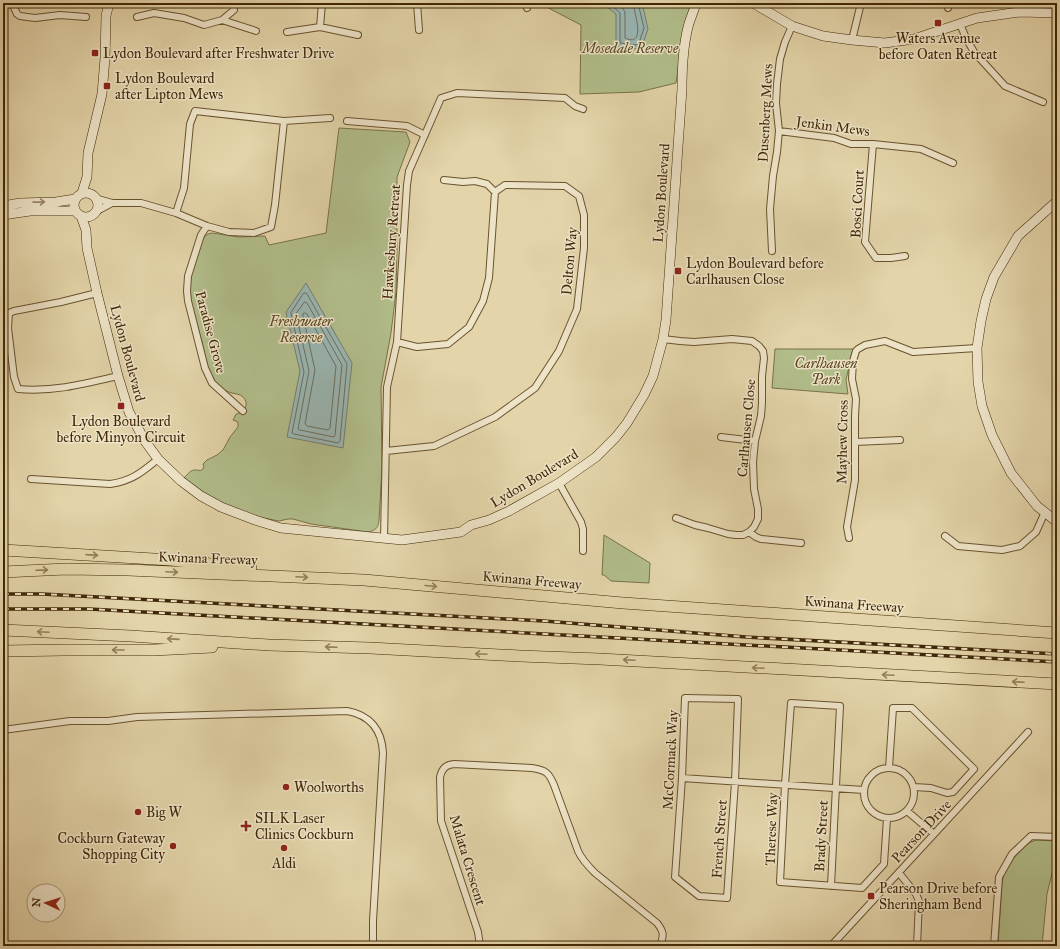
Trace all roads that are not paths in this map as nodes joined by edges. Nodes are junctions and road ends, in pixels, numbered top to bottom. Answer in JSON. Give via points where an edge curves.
{"nodes":[{"id":1,"x":12,"y":3,"type":"edge"},
{"id":2,"x":109,"y":3,"type":"edge"},
{"id":3,"x":233,"y":3,"type":"edge"},
{"id":4,"x":322,"y":3,"type":"edge"},
{"id":5,"x":417,"y":3,"type":"edge"},
{"id":6,"x":753,"y":3,"type":"edge"},
{"id":7,"x":861,"y":3,"type":"edge"},
{"id":8,"x":697,"y":4,"type":"edge"},
{"id":9,"x":1057,"y":13,"type":"edge"},
{"id":10,"x":137,"y":16,"type":"dead end"},
{"id":11,"x":86,"y":17,"type":"dead end"},
{"id":12,"x":222,"y":20,"type":"junction"},
{"id":13,"x":960,"y":24,"type":"junction"},
{"id":14,"x":792,"y":26,"type":"junction"},
{"id":15,"x":320,"y":27,"type":"junction"},
{"id":16,"x":419,"y":30,"type":"dead end"},
{"id":17,"x":256,"y":31,"type":"dead end"},
{"id":18,"x":287,"y":32,"type":"dead end"},
{"id":19,"x":358,"y":35,"type":"dead end"},
{"id":20,"x":852,"y":40,"type":"junction"},
{"id":21,"x":1043,"y":102,"type":"dead end"},
{"id":22,"x":3,"y":106,"type":"edge"},
{"id":23,"x":583,"y":109,"type":"dead end"},
{"id":24,"x":3,"y":111,"type":"edge"},
{"id":25,"x":330,"y":118,"type":"dead end"},
{"id":26,"x":284,"y":121,"type":"junction"},
{"id":27,"x":346,"y":121,"type":"dead end"},
{"id":28,"x":778,"y":132,"type":"junction"},
{"id":29,"x":425,"y":135,"type":"junction"},
{"id":30,"x":873,"y":144,"type":"junction"},
{"id":31,"x":953,"y":163,"type":"dead end"},
{"id":32,"x":444,"y":180,"type":"dead end"},
{"id":33,"x":495,"y":192,"type":"junction"},
{"id":34,"x":86,"y":196,"type":"junction"},
{"id":35,"x":1057,"y":201,"type":"edge"},
{"id":36,"x":112,"y":203,"type":"junction"},
{"id":37,"x":3,"y":206,"type":"edge"},
{"id":38,"x":95,"y":213,"type":"junction"},
{"id":39,"x":176,"y":213,"type":"junction"},
{"id":40,"x":3,"y":214,"type":"edge"},
{"id":41,"x":78,"y":214,"type":"junction"},
{"id":42,"x":207,"y":226,"type":"junction"},
{"id":43,"x":86,"y":230,"type":"junction"},
{"id":44,"x":772,"y":251,"type":"dead end"},
{"id":45,"x":905,"y":256,"type":"dead end"},
{"id":46,"x":97,"y":293,"type":"junction"},
{"id":47,"x":664,"y":339,"type":"junction"},
{"id":48,"x":397,"y":342,"type":"junction"},
{"id":49,"x":977,"y":348,"type":"junction"},
{"id":50,"x":118,"y":376,"type":"junction"},
{"id":51,"x":243,"y":411,"type":"dead end"},
{"id":52,"x":721,"y":437,"type":"dead end"},
{"id":53,"x":900,"y":440,"type":"dead end"},
{"id":54,"x":755,"y":441,"type":"junction"},
{"id":55,"x":855,"y":442,"type":"junction"},
{"id":56,"x":386,"y":451,"type":"junction"},
{"id":57,"x":158,"y":459,"type":"junction"},
{"id":58,"x":31,"y":479,"type":"dead end"},
{"id":59,"x":559,"y":482,"type":"junction"},
{"id":60,"x":1045,"y":512,"type":"junction"},
{"id":61,"x":676,"y":518,"type":"dead end"},
{"id":62,"x":1057,"y":522,"type":"edge"},
{"id":63,"x":749,"y":532,"type":"junction"},
{"id":64,"x":945,"y":536,"type":"dead end"},
{"id":65,"x":849,"y":538,"type":"dead end"},
{"id":66,"x":384,"y":539,"type":"junction"},
{"id":67,"x":802,"y":543,"type":"dead end"},
{"id":68,"x":3,"y":550,"type":"edge"},
{"id":69,"x":583,"y":551,"type":"dead end"},
{"id":70,"x":3,"y":572,"type":"edge"},
{"id":71,"x":284,"y":576,"type":"junction"},
{"id":72,"x":3,"y":630,"type":"edge"},
{"id":73,"x":1057,"y":633,"type":"edge"},
{"id":74,"x":269,"y":645,"type":"junction"},
{"id":75,"x":3,"y":652,"type":"edge"},
{"id":76,"x":1057,"y":684,"type":"edge"},
{"id":77,"x":3,"y":730,"type":"edge"},
{"id":78,"x":1028,"y":732,"type":"dead end"},
{"id":79,"x":889,"y":768,"type":"junction"},
{"id":80,"x":682,"y":778,"type":"junction"},
{"id":81,"x":735,"y":782,"type":"junction"},
{"id":82,"x":785,"y":785,"type":"junction"},
{"id":83,"x":914,"y":787,"type":"junction"},
{"id":84,"x":836,"y":788,"type":"junction"},
{"id":85,"x":864,"y":790,"type":"junction"},
{"id":86,"x":907,"y":811,"type":"junction"},
{"id":87,"x":887,"y":818,"type":"junction"},
{"id":88,"x":934,"y":834,"type":"junction"},
{"id":89,"x":1057,"y":837,"type":"edge"},
{"id":90,"x":899,"y":873,"type":"junction"},
{"id":91,"x":831,"y":886,"type":"junction"},
{"id":92,"x":727,"y":898,"type":"joint"},
{"id":93,"x":373,"y":946,"type":"edge"},
{"id":94,"x":480,"y":946,"type":"edge"},
{"id":95,"x":660,"y":946,"type":"edge"},
{"id":96,"x":831,"y":946,"type":"edge"},
{"id":97,"x":917,"y":946,"type":"edge"},
{"id":98,"x":994,"y":946,"type":"edge"}],
"edges":[{"from":1,"to":11,"type":"street","via":[[20,16]]},
{"from":2,"to":34,"type":"street","via":[[102,94],[88,153]]},
{"from":3,"to":12,"type":"street","via":[[234,10]]},
{"from":4,"to":15,"type":"street"},
{"from":5,"to":16,"type":"street"},
{"from":6,"to":14,"type":"street"},
{"from":7,"to":20,"type":"street"},
{"from":8,"to":47,"type":"street","name":"Lydon Boulevard","via":[[688,25],[682,62]]},
{"from":9,"to":13,"type":"street","via":[[1019,12],[977,18]]},
{"from":10,"to":12,"type":"street","via":[[154,13],[184,18],[204,25]]},
{"from":12,"to":17,"type":"street"},
{"from":13,"to":20,"type":"street","via":[[914,39],[885,43]]},
{"from":13,"to":21,"type":"street","via":[[974,52],[1006,86]]},
{"from":14,"to":20,"type":"street","via":[[823,36]]},
{"from":14,"to":28,"type":"street","name":"Dusenberg Mews","via":[[784,42],[780,59],[776,103]]},
{"from":15,"to":18,"type":"street"},
{"from":15,"to":19,"type":"street"},
{"from":22,"to":24,"type":"street"},
{"from":23,"to":29,"type":"street","name":"Hawkesbury Retreat","via":[[565,98],[457,93],[441,98]]},
{"from":25,"to":26,"type":"street"},
{"from":26,"to":39,"type":"street","via":[[195,111],[190,124],[184,188]]},
{"from":26,"to":42,"type":"street","via":[[272,226],[254,233],[229,232]]},
{"from":27,"to":29,"type":"street","via":[[407,126]]},
{"from":28,"to":30,"type":"street","name":"Jenkin Mews","via":[[834,138],[851,144]]},
{"from":28,"to":44,"type":"street","name":"Dusenberg Mews","via":[[770,209]]},
{"from":29,"to":48,"type":"street","name":"Hawkesbury Retreat","via":[[409,171],[407,185]]},
{"from":30,"to":31,"type":"street","name":"Jenkin Mews","via":[[921,149]]},
{"from":30,"to":45,"type":"street","name":"Bosci Court","via":[[865,242],[876,258]]},
{"from":32,"to":33,"type":"street","via":[[475,181],[487,184]]},
{"from":33,"to":48,"type":"street","via":[[489,278],[483,301],[469,327],[448,344],[417,347]]},
{"from":33,"to":56,"type":"street","name":"Delton Way","via":[[505,185],[565,186],[578,196],[584,215],[584,248],[577,309],[559,351],[535,388],[495,417],[434,446]]},
{"from":34,"to":36,"type":"street"},
{"from":37,"to":34,"type":"street","one_way":true,"via":[[20,202],[56,202]]},
{"from":34,"to":38,"type":"street","via":[[99,204]]},
{"from":34,"to":41,"type":"street","via":[[73,205]]},
{"from":35,"to":49,"type":"street","via":[[1018,236],[994,277],[980,321]]},
{"from":36,"to":38,"type":"street"},
{"from":36,"to":39,"type":"street","via":[[141,203]]},
{"from":38,"to":41,"type":"street","via":[[87,217]]},
{"from":38,"to":43,"type":"street","name":"Lydon Boulevard"},
{"from":39,"to":42,"type":"street"},
{"from":40,"to":41,"type":"street","via":[[30,211]]},
{"from":41,"to":43,"type":"street","name":"Lydon Boulevard"},
{"from":42,"to":51,"type":"street","name":"Paradise Grove","via":[[201,235],[188,276],[188,301],[205,368],[212,384]]},
{"from":43,"to":46,"type":"street","name":"Lydon Boulevard","via":[[87,248]]},
{"from":46,"to":50,"type":"street","name":"Lydon Boulevard"},
{"from":46,"to":50,"type":"street","via":[[9,313],[8,328],[14,377],[18,389],[35,391],[67,388]]},
{"from":47,"to":54,"type":"street","name":"Carlhausen Close","via":[[694,342],[732,339],[752,341],[759,346],[764,358],[761,416]]},
{"from":47,"to":59,"type":"street","name":"Lydon Boulevard","via":[[653,376],[627,423],[596,457]]},
{"from":48,"to":56,"type":"street","name":"Hawkesbury Retreat","via":[[387,387]]},
{"from":49,"to":55,"type":"street","name":"Mayhew Cross","via":[[913,352],[885,341],[858,349],[853,361],[852,379],[856,399]]},
{"from":49,"to":60,"type":"street","via":[[982,406],[992,435],[1011,473],[1037,506]]},
{"from":50,"to":57,"type":"street","name":"Lydon Boulevard","via":[[129,412]]},
{"from":52,"to":54,"type":"street"},
{"from":53,"to":55,"type":"street"},
{"from":54,"to":63,"type":"street","name":"Carlhausen Close","via":[[753,478],[758,519]]},
{"from":55,"to":65,"type":"street","name":"Mayhew Cross","via":[[855,480],[847,527]]},
{"from":56,"to":66,"type":"street","name":"Hawkesbury Retreat"},
{"from":57,"to":58,"type":"street","via":[[134,477],[110,484]]},
{"from":57,"to":66,"type":"street","name":"Lydon Boulevard","via":[[180,481],[201,496],[254,520],[281,528]]},
{"from":59,"to":66,"type":"street","name":"Lydon Boulevard","via":[[509,511],[471,525],[461,532],[402,540]]},
{"from":59,"to":69,"type":"street","via":[[581,522]]},
{"from":60,"to":62,"type":"street"},
{"from":60,"to":64,"type":"street","via":[[1036,532],[1020,546],[1002,550],[958,546]]},
{"from":61,"to":63,"type":"street","via":[[728,534],[743,535]]},
{"from":63,"to":67,"type":"street","via":[[761,539]]},
{"from":68,"to":71,"type":"highway","one_way":true,"via":[[171,560],[263,570]]},
{"from":70,"to":71,"type":"highway","name":"Kwinana Freeway","one_way":true,"via":[[128,570]]},
{"from":71,"to":73,"type":"highway","name":"Kwinana Freeway","one_way":true},
{"from":74,"to":72,"type":"highway","one_way":true},
{"from":74,"to":75,"type":"highway","one_way":true},
{"from":76,"to":74,"type":"highway","one_way":true,"via":[[600,659]]},
{"from":77,"to":93,"type":"street","via":[[70,721],[99,722],[137,717],[347,711],[366,718],[380,734],[383,753]]},
{"from":78,"to":88,"type":"street","name":"Pearson Drive"},
{"from":79,"to":83,"type":"street","via":[[905,773]]},
{"from":79,"to":83,"type":"street","via":[[893,708],[912,708],[974,769],[954,792]]},
{"from":79,"to":85,"type":"street","via":[[875,772]]},
{"from":80,"to":81,"type":"street"},
{"from":80,"to":81,"type":"street","name":"McCormack Way","via":[[685,698],[738,699]]},
{"from":80,"to":92,"type":"street","name":"McCormack Way","via":[[675,877],[699,896]]},
{"from":81,"to":82,"type":"street"},
{"from":81,"to":92,"type":"street","name":"French Street"},
{"from":82,"to":84,"type":"street"},
{"from":82,"to":84,"type":"street","name":"Brady Street","via":[[791,703],[840,706]]},
{"from":82,"to":91,"type":"street","name":"Therese Way","via":[[780,882]]},
{"from":83,"to":86,"type":"street","via":[[912,804]]},
{"from":84,"to":85,"type":"street"},
{"from":84,"to":91,"type":"street","name":"Brady Street"},
{"from":85,"to":87,"type":"street","via":[[868,806],[873,812]]},
{"from":86,"to":87,"type":"street"},
{"from":86,"to":88,"type":"street"},
{"from":87,"to":91,"type":"street","name":"Therese Way","via":[[884,864],[862,888]]},
{"from":88,"to":90,"type":"street","name":"Pearson Drive"},
{"from":89,"to":98,"type":"street","via":[[1031,836],[1012,854],[999,877]]},
{"from":90,"to":96,"type":"street","name":"Pearson Drive"},
{"from":90,"to":97,"type":"street","via":[[919,901]]},
{"from":94,"to":95,"type":"street","name":"Malata Crescent","via":[[478,932],[441,821],[441,771],[454,764],[532,768],[548,773],[578,851],[586,865],[662,928]]}]}
